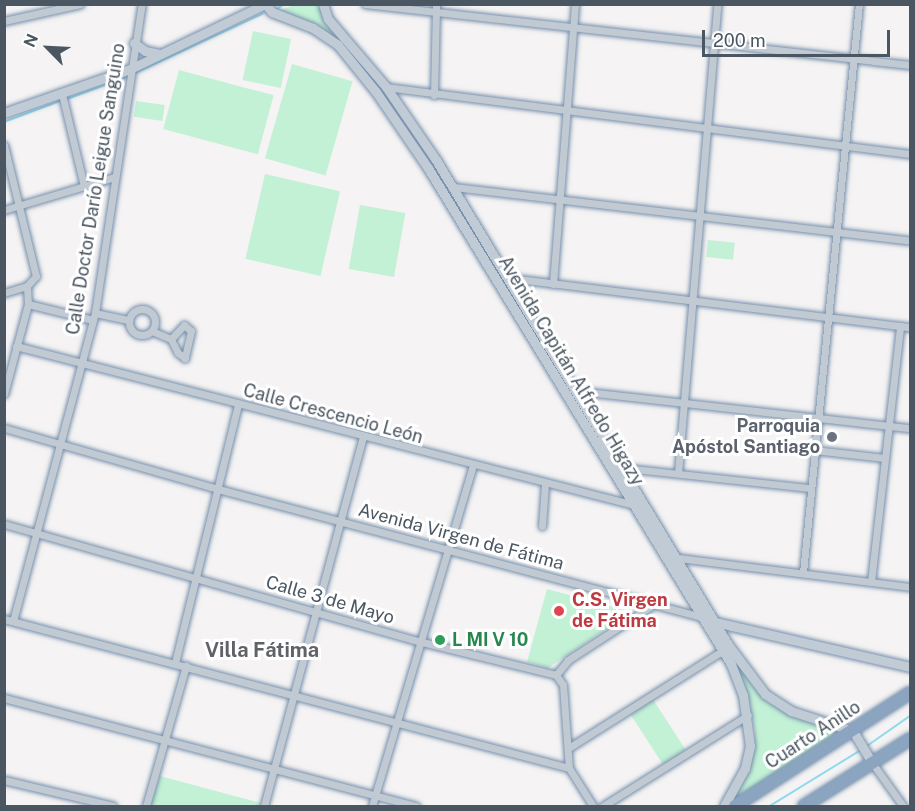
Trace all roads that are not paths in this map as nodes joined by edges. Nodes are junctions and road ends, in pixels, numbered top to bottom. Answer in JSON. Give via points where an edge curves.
{"nodes":[{"id":1,"x":80,"y":4,"type":"edge"},
{"id":2,"x":142,"y":4,"type":"edge"},
{"id":3,"x":265,"y":4,"type":"edge"},
{"id":4,"x":323,"y":4,"type":"edge"},
{"id":5,"x":365,"y":4,"type":"edge"},
{"id":6,"x":575,"y":4,"type":"edge"},
{"id":7,"x":717,"y":4,"type":"edge"},
{"id":8,"x":859,"y":4,"type":"edge"},
{"id":9,"x":436,"y":8,"type":"edge"},
{"id":10,"x":4,"y":21,"type":"edge"},
{"id":11,"x":573,"y":27,"type":"junction"},
{"id":12,"x":714,"y":42,"type":"junction"},
{"id":13,"x":135,"y":43,"type":"junction"},
{"id":14,"x":163,"y":54,"type":"junction"},
{"id":15,"x":853,"y":58,"type":"junction"},
{"id":16,"x":910,"y":66,"type":"edge"},
{"id":17,"x":130,"y":70,"type":"junction"},
{"id":18,"x":386,"y":87,"type":"junction"},
{"id":19,"x":434,"y":95,"type":"junction"},
{"id":20,"x":62,"y":96,"type":"junction"},
{"id":21,"x":4,"y":113,"type":"edge"},
{"id":22,"x":567,"y":113,"type":"junction"},
{"id":23,"x":706,"y":129,"type":"junction"},
{"id":24,"x":4,"y":145,"type":"edge"},
{"id":25,"x":844,"y":147,"type":"junction"},
{"id":26,"x":910,"y":154,"type":"edge"},
{"id":27,"x":115,"y":177,"type":"junction"},
{"id":28,"x":84,"y":186,"type":"junction"},
{"id":29,"x":453,"y":187,"type":"junction"},
{"id":30,"x":560,"y":199,"type":"junction"},
{"id":31,"x":20,"y":205,"type":"junction"},
{"id":32,"x":4,"y":210,"type":"edge"},
{"id":33,"x":701,"y":214,"type":"junction"},
{"id":34,"x":835,"y":231,"type":"junction"},
{"id":35,"x":910,"y":241,"type":"edge"},
{"id":36,"x":509,"y":278,"type":"junction"},
{"id":37,"x":553,"y":284,"type":"junction"},
{"id":38,"x":27,"y":286,"type":"junction"},
{"id":39,"x":4,"y":293,"type":"edge"},
{"id":40,"x":520,"y":295,"type":"junction"},
{"id":41,"x":694,"y":300,"type":"junction"},
{"id":42,"x":509,"y":301,"type":"junction"},
{"id":43,"x":28,"y":304,"type":"junction"},
{"id":44,"x":94,"y":316,"type":"junction"},
{"id":45,"x":827,"y":316,"type":"junction"},
{"id":46,"x":129,"y":321,"type":"junction"},
{"id":47,"x":900,"y":326,"type":"junction"},
{"id":48,"x":910,"y":327,"type":"edge"},
{"id":49,"x":152,"y":331,"type":"junction"},
{"id":50,"x":171,"y":339,"type":"dead end"},
{"id":51,"x":16,"y":346,"type":"junction"},
{"id":52,"x":82,"y":363,"type":"junction"},
{"id":53,"x":4,"y":394,"type":"edge"},
{"id":54,"x":578,"y":395,"type":"junction"},
{"id":55,"x":684,"y":402,"type":"junction"},
{"id":56,"x":237,"y":404,"type":"junction"},
{"id":57,"x":816,"y":417,"type":"junction"},
{"id":58,"x":888,"y":425,"type":"junction"},
{"id":59,"x":4,"y":428,"type":"edge"},
{"id":60,"x":910,"y":428,"type":"edge"},
{"id":61,"x":363,"y":437,"type":"junction"},
{"id":62,"x":60,"y":444,"type":"junction"},
{"id":63,"x":814,"y":450,"type":"junction"},
{"id":64,"x":885,"y":458,"type":"junction"},
{"id":65,"x":473,"y":465,"type":"junction"},
{"id":66,"x":624,"y":473,"type":"junction"},
{"id":67,"x":678,"y":473,"type":"junction"},
{"id":68,"x":545,"y":484,"type":"junction"},
{"id":69,"x":809,"y":488,"type":"junction"},
{"id":70,"x":218,"y":489,"type":"junction"},
{"id":71,"x":638,"y":506,"type":"junction"},
{"id":72,"x":341,"y":521,"type":"junction"},
{"id":73,"x":4,"y":524,"type":"edge"},
{"id":74,"x":542,"y":526,"type":"dead end"},
{"id":75,"x":36,"y":532,"type":"junction"},
{"id":76,"x":448,"y":549,"type":"junction"},
{"id":77,"x":678,"y":558,"type":"junction"},
{"id":78,"x":802,"y":573,"type":"junction"},
{"id":79,"x":195,"y":577,"type":"junction"},
{"id":80,"x":871,"y":582,"type":"junction"},
{"id":81,"x":910,"y":586,"type":"edge"},
{"id":82,"x":651,"y":606,"type":"junction"},
{"id":83,"x":316,"y":613,"type":"junction"},
{"id":84,"x":702,"y":617,"type":"junction"},
{"id":85,"x":4,"y":619,"type":"edge"},
{"id":86,"x":13,"y":621,"type":"junction"},
{"id":87,"x":717,"y":622,"type":"junction"},
{"id":88,"x":422,"y":642,"type":"junction"},
{"id":89,"x":725,"y":648,"type":"junction"},
{"id":90,"x":175,"y":663,"type":"junction"},
{"id":91,"x":186,"y":666,"type":"junction"},
{"id":92,"x":910,"y":667,"type":"edge"},
{"id":93,"x":556,"y":675,"type":"junction"},
{"id":94,"x":910,"y":693,"type":"edge"},
{"id":95,"x":296,"y":695,"type":"junction"},
{"id":96,"x":4,"y":699,"type":"edge"},
{"id":97,"x":748,"y":715,"type":"junction"},
{"id":98,"x":397,"y":720,"type":"junction"},
{"id":99,"x":856,"y":735,"type":"junction"},
{"id":100,"x":910,"y":739,"type":"edge"},
{"id":101,"x":165,"y":740,"type":"junction"},
{"id":102,"x":570,"y":747,"type":"junction"},
{"id":103,"x":870,"y":760,"type":"junction"},
{"id":104,"x":569,"y":768,"type":"junction"},
{"id":105,"x":276,"y":770,"type":"junction"},
{"id":106,"x":4,"y":780,"type":"edge"},
{"id":107,"x":375,"y":795,"type":"junction"},
{"id":108,"x":113,"y":807,"type":"edge"},
{"id":109,"x":146,"y":807,"type":"edge"},
{"id":110,"x":264,"y":807,"type":"edge"},
{"id":111,"x":372,"y":807,"type":"edge"},
{"id":112,"x":416,"y":807,"type":"edge"},
{"id":113,"x":593,"y":807,"type":"edge"},
{"id":114,"x":603,"y":807,"type":"edge"},
{"id":115,"x":724,"y":807,"type":"edge"},
{"id":116,"x":735,"y":807,"type":"edge"},
{"id":117,"x":804,"y":807,"type":"edge"},
{"id":118,"x":903,"y":807,"type":"edge"}],
"edges":[{"from":1,"to":10,"type":"street"},
{"from":2,"to":13,"type":"street","name":"Calle Doctor Darío Leigue Sanguino"},
{"from":3,"to":14,"type":"street"},
{"from":3,"to":42,"type":"street","name":"Avenida Capitán Alfredo Higazy","via":[[281,17],[325,36],[370,84]]},
{"from":4,"to":18,"type":"street","name":"Avenida Capitán Alfredo Higazy","via":[[328,19]]},
{"from":5,"to":9,"type":"street"},
{"from":6,"to":11,"type":"street"},
{"from":7,"to":12,"type":"street"},
{"from":8,"to":15,"type":"street"},
{"from":9,"to":11,"type":"street"},
{"from":9,"to":19,"type":"street"},
{"from":11,"to":12,"type":"street"},
{"from":11,"to":22,"type":"street"},
{"from":12,"to":15,"type":"street"},
{"from":12,"to":23,"type":"street"},
{"from":13,"to":14,"type":"street","via":[[151,53]]},
{"from":13,"to":17,"type":"street","name":"Calle Doctor Darío Leigue Sanguino"},
{"from":14,"to":17,"type":"street"},
{"from":15,"to":16,"type":"street"},
{"from":15,"to":25,"type":"street"},
{"from":17,"to":20,"type":"street"},
{"from":17,"to":27,"type":"street","name":"Calle Doctor Darío Leigue Sanguino"},
{"from":18,"to":19,"type":"street"},
{"from":18,"to":29,"type":"street","name":"Avenida Capitán Alfredo Higazy"},
{"from":19,"to":22,"type":"street"},
{"from":20,"to":21,"type":"street"},
{"from":20,"to":28,"type":"street"},
{"from":22,"to":23,"type":"street"},
{"from":22,"to":30,"type":"street"},
{"from":23,"to":25,"type":"street"},
{"from":23,"to":33,"type":"street"},
{"from":24,"to":31,"type":"street"},
{"from":25,"to":26,"type":"street"},
{"from":25,"to":34,"type":"street"},
{"from":27,"to":28,"type":"street"},
{"from":27,"to":44,"type":"street","name":"Calle Doctor Darío Leigue Sanguino"},
{"from":28,"to":31,"type":"street"},
{"from":29,"to":30,"type":"street"},
{"from":29,"to":36,"type":"street","name":"Avenida Capitán Alfredo Higazy"},
{"from":30,"to":33,"type":"street"},
{"from":30,"to":37,"type":"street"},
{"from":31,"to":32,"type":"street"},
{"from":31,"to":38,"type":"street","via":[[36,276]]},
{"from":33,"to":34,"type":"street"},
{"from":33,"to":41,"type":"street"},
{"from":34,"to":35,"type":"street"},
{"from":34,"to":45,"type":"street"},
{"from":36,"to":37,"type":"street"},
{"from":36,"to":40,"type":"street","name":"Avenida Capitán Alfredo Higazy"},
{"from":37,"to":41,"type":"street"},
{"from":38,"to":39,"type":"street"},
{"from":38,"to":43,"type":"street"},
{"from":40,"to":42,"type":"street"},
{"from":40,"to":54,"type":"street","name":"Avenida Capitán Alfredo Higazy"},
{"from":41,"to":45,"type":"street"},
{"from":41,"to":55,"type":"street"},
{"from":42,"to":71,"type":"street","name":"Avenida Capitán Alfredo Higazy"},
{"from":43,"to":44,"type":"street"},
{"from":43,"to":51,"type":"street"},
{"from":44,"to":46,"type":"street"},
{"from":44,"to":52,"type":"street","name":"Calle Doctor Darío Leigue Sanguino"},
{"from":45,"to":47,"type":"street"},
{"from":45,"to":57,"type":"street"},
{"from":46,"to":49,"type":"street","via":[[137,334]]},
{"from":46,"to":49,"type":"street","via":[[137,310],[150,311],[155,318]]},
{"from":47,"to":48,"type":"street"},
{"from":47,"to":58,"type":"street"},
{"from":49,"to":50,"type":"street"},
{"from":51,"to":52,"type":"street","name":"Calle Crescencio León"},
{"from":51,"to":53,"type":"street"},
{"from":52,"to":56,"type":"street","name":"Calle Crescencio León"},
{"from":52,"to":62,"type":"street","name":"Calle Doctor Darío Leigue Sanguino"},
{"from":54,"to":55,"type":"street","via":[[587,392]]},
{"from":54,"to":66,"type":"street","name":"Avenida Capitán Alfredo Higazy"},
{"from":55,"to":57,"type":"street"},
{"from":55,"to":67,"type":"street"},
{"from":56,"to":61,"type":"street","name":"Calle Crescencio León"},
{"from":56,"to":70,"type":"street"},
{"from":57,"to":58,"type":"street"},
{"from":57,"to":63,"type":"street"},
{"from":58,"to":60,"type":"street"},
{"from":58,"to":64,"type":"street"},
{"from":59,"to":62,"type":"street","name":"Avenida Virgen de Fátima"},
{"from":61,"to":65,"type":"street","name":"Calle Crescencio León"},
{"from":61,"to":72,"type":"street"},
{"from":62,"to":70,"type":"street","name":"Avenida Virgen de Fátima"},
{"from":62,"to":75,"type":"street","name":"Calle Doctor Darío Leigue Sanguino"},
{"from":63,"to":64,"type":"street"},
{"from":63,"to":69,"type":"street"},
{"from":64,"to":80,"type":"street"},
{"from":65,"to":68,"type":"street","name":"Calle Crescencio León"},
{"from":65,"to":76,"type":"street"},
{"from":66,"to":67,"type":"street","via":[[634,469]]},
{"from":66,"to":71,"type":"street","name":"Avenida Capitán Alfredo Higazy"},
{"from":67,"to":69,"type":"street"},
{"from":68,"to":71,"type":"street","name":"Calle Crescencio León"},
{"from":68,"to":74,"type":"street"},
{"from":69,"to":78,"type":"street"},
{"from":70,"to":72,"type":"street","name":"Avenida Virgen de Fátima"},
{"from":70,"to":79,"type":"street"},
{"from":71,"to":77,"type":"street","name":"Avenida Capitán Alfredo Higazy"},
{"from":71,"to":84,"type":"street","name":"Avenida Capitán Alfredo Higazy"},
{"from":72,"to":76,"type":"street","name":"Avenida Virgen de Fátima"},
{"from":72,"to":83,"type":"street"},
{"from":73,"to":75,"type":"street","name":"Calle 3 de Mayo"},
{"from":75,"to":79,"type":"street","name":"Calle 3 de Mayo"},
{"from":75,"to":86,"type":"street","name":"Calle Doctor Darío Leigue Sanguino"},
{"from":76,"to":82,"type":"street","name":"Avenida Virgen de Fátima"},
{"from":76,"to":88,"type":"street"},
{"from":77,"to":78,"type":"street"},
{"from":77,"to":87,"type":"street","name":"Avenida Capitán Alfredo Higazy"},
{"from":78,"to":80,"type":"street"},
{"from":79,"to":83,"type":"street","name":"Calle 3 de Mayo"},
{"from":79,"to":90,"type":"street"},
{"from":80,"to":81,"type":"street"},
{"from":82,"to":84,"type":"street","name":"Avenida Virgen de Fátima"},
{"from":82,"to":93,"type":"street","via":[[568,660]]},
{"from":83,"to":88,"type":"street","name":"Calle 3 de Mayo"},
{"from":83,"to":95,"type":"street"},
{"from":84,"to":87,"type":"street","name":"Avenida Virgen de Fátima"},
{"from":84,"to":89,"type":"street","name":"Avenida Capitán Alfredo Higazy"},
{"from":85,"to":86,"type":"street"},
{"from":86,"to":90,"type":"street"},
{"from":87,"to":89,"type":"street","name":"Avenida Capitán Alfredo Higazy"},
{"from":87,"to":92,"type":"street","name":"Avenida Virgen de Fátima"},
{"from":88,"to":93,"type":"street","name":"Calle 3 de Mayo"},
{"from":88,"to":98,"type":"street"},
{"from":89,"to":97,"type":"street","name":"Avenida Capitán Alfredo Higazy"},
{"from":89,"to":99,"type":"street","name":"Avenida Capitán Alfredo Higazy","via":[[778,704]]},
{"from":89,"to":102,"type":"street"},
{"from":90,"to":91,"type":"street"},
{"from":91,"to":95,"type":"street"},
{"from":91,"to":101,"type":"street"},
{"from":93,"to":102,"type":"street","via":[[563,685]]},
{"from":94,"to":99,"type":"highway","name":"Cuarto Anillo"},
{"from":95,"to":98,"type":"street"},
{"from":95,"to":105,"type":"street"},
{"from":96,"to":101,"type":"street"},
{"from":97,"to":114,"type":"street"},
{"from":97,"to":115,"type":"street","name":"Avenida Capitán Alfredo Higazy","via":[[750,746],[745,768]]},
{"from":98,"to":104,"type":"street"},
{"from":98,"to":107,"type":"street"},
{"from":99,"to":103,"type":"street"},
{"from":99,"to":116,"type":"highway","name":"Cuarto Anillo"},
{"from":100,"to":103,"type":"highway"},
{"from":101,"to":105,"type":"street"},
{"from":101,"to":109,"type":"street"},
{"from":102,"to":104,"type":"street"},
{"from":103,"to":117,"type":"highway"},
{"from":103,"to":118,"type":"street"},
{"from":104,"to":113,"type":"street"},
{"from":105,"to":107,"type":"street"},
{"from":105,"to":110,"type":"street"},
{"from":106,"to":108,"type":"street"},
{"from":107,"to":111,"type":"street"},
{"from":107,"to":112,"type":"street"}]}
